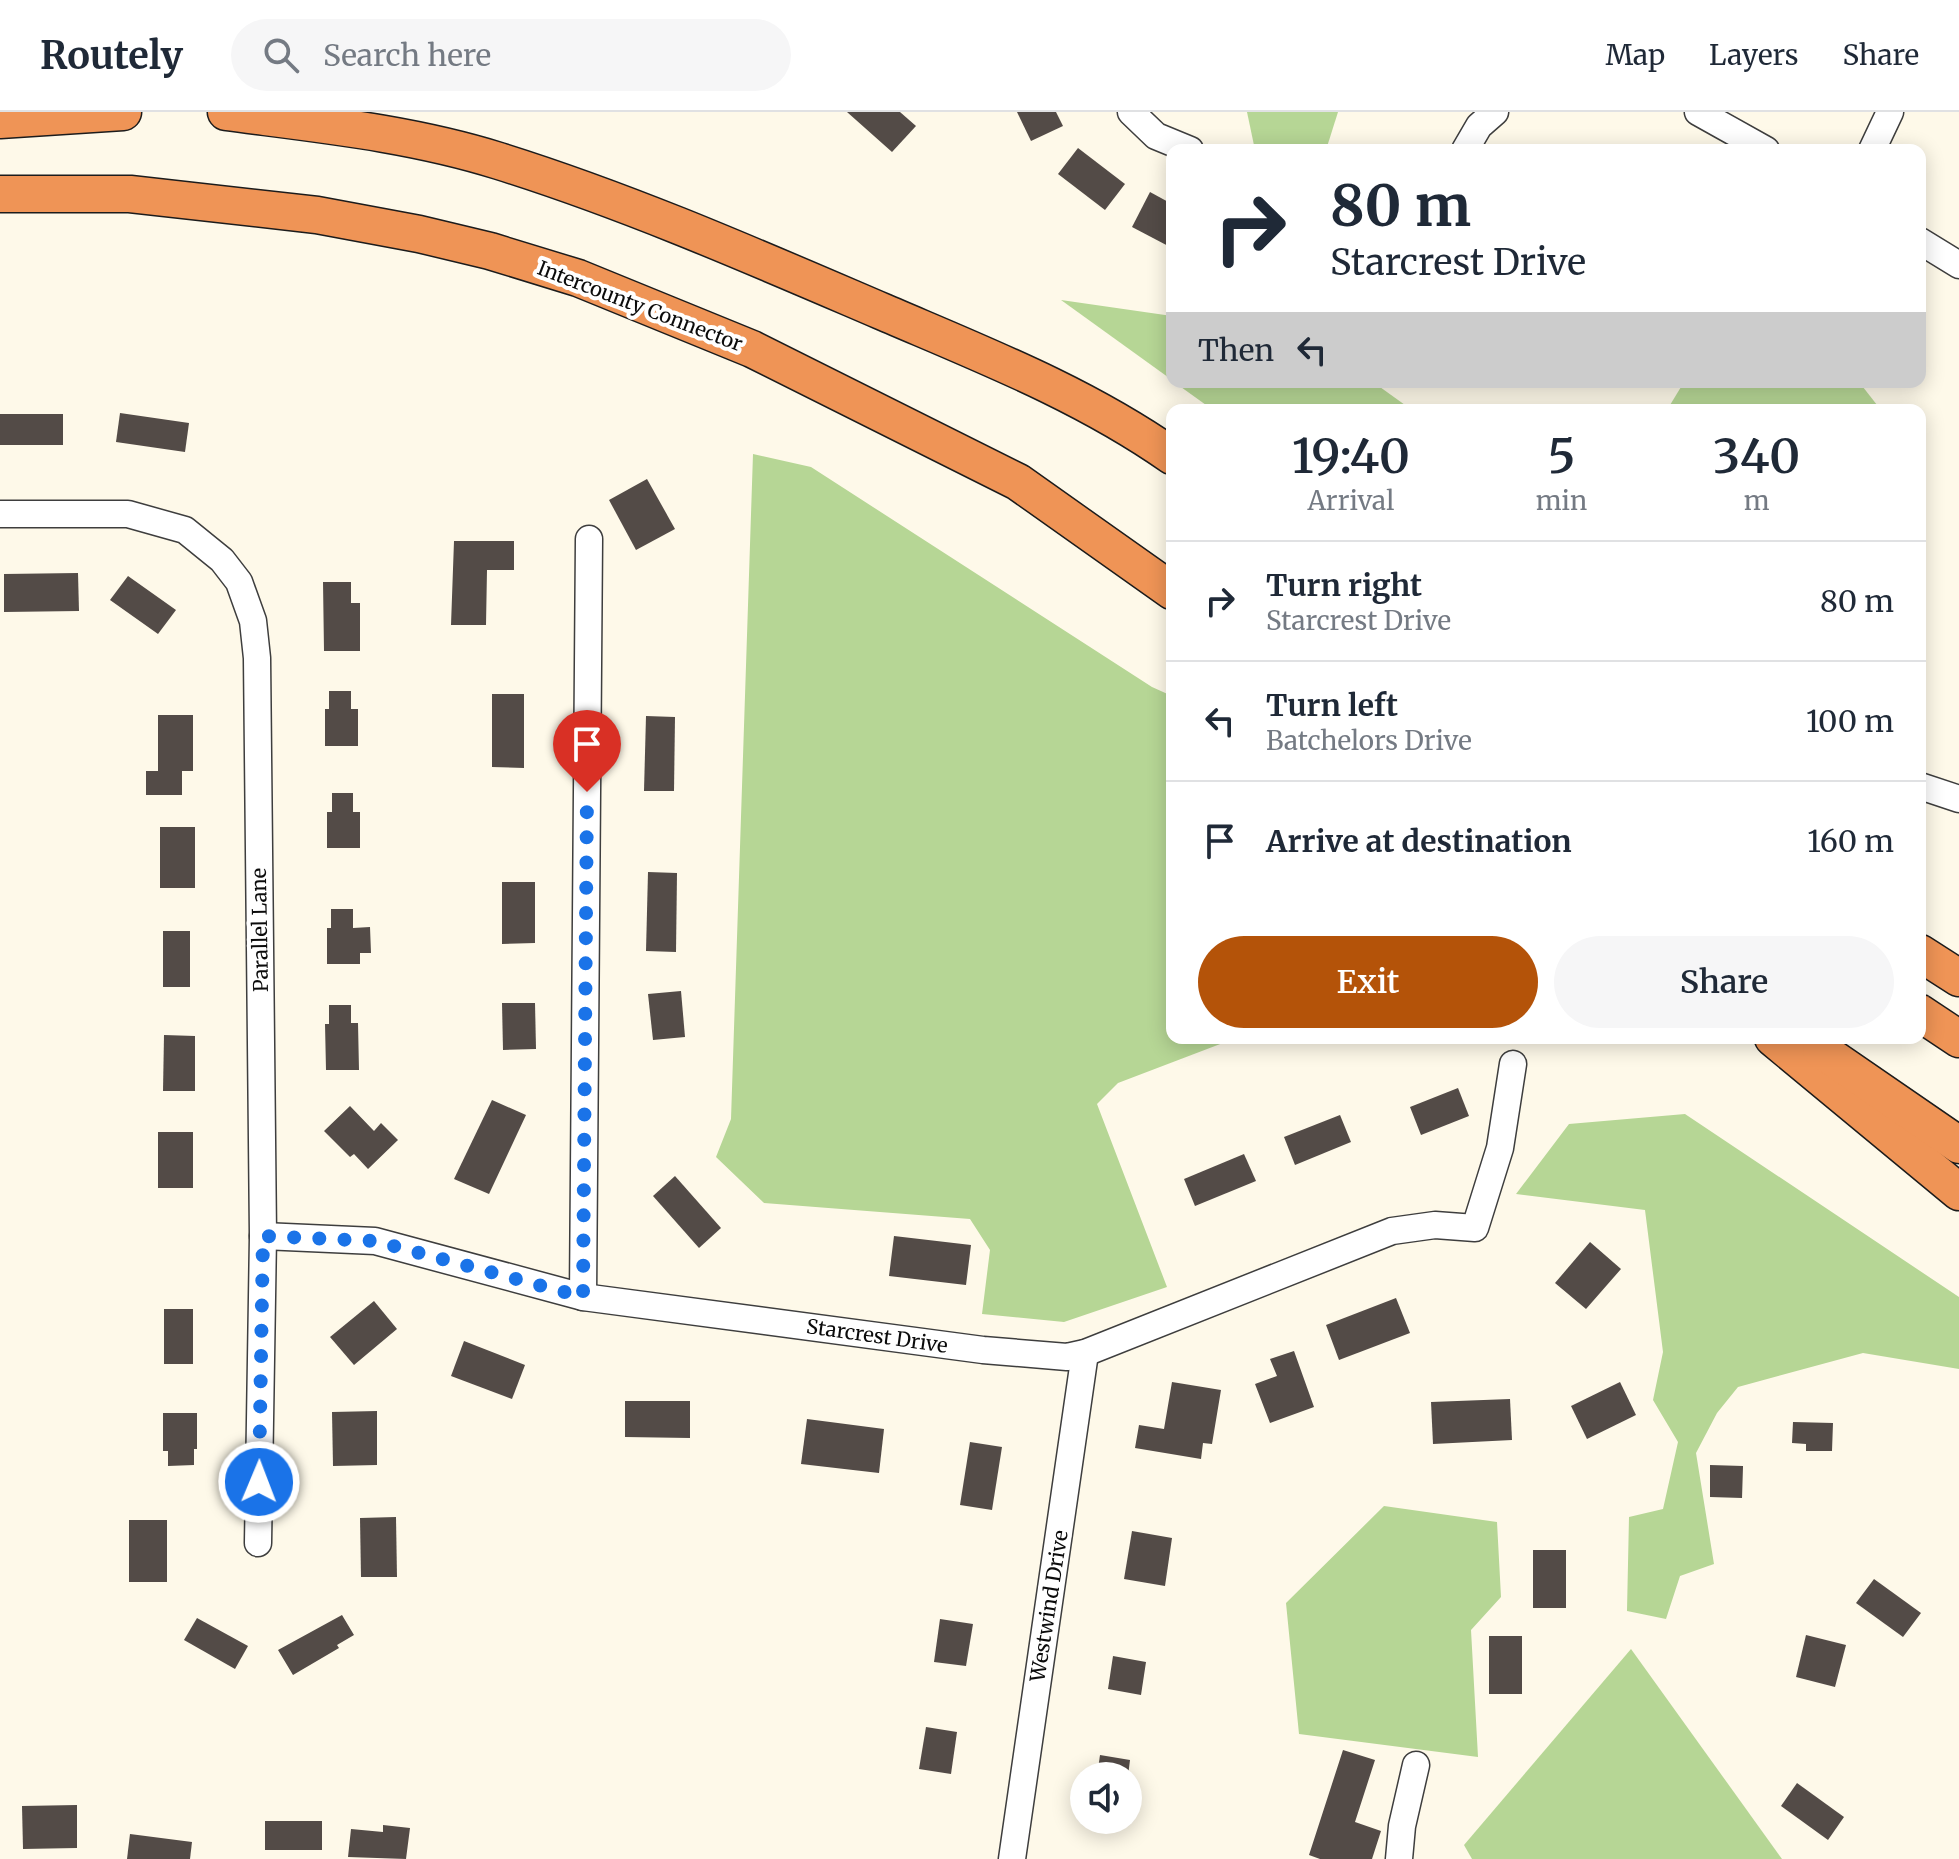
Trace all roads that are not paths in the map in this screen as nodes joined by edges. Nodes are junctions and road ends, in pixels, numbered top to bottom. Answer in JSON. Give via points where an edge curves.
{"nodes":[{"id":1,"x":123,"y":112,"type":"edge"},
{"id":2,"x":226,"y":112,"type":"edge"},
{"id":3,"x":1131,"y":112,"type":"edge"},
{"id":4,"x":1495,"y":112,"type":"edge"},
{"id":5,"x":1698,"y":112,"type":"edge"},
{"id":6,"x":1890,"y":112,"type":"edge"},
{"id":7,"x":0,"y":120,"type":"edge"},
{"id":8,"x":1175,"y":144,"type":"edge"},
{"id":9,"x":1468,"y":144,"type":"edge"},
{"id":10,"x":1755,"y":144,"type":"edge"},
{"id":11,"x":1875,"y":144,"type":"edge"},
{"id":12,"x":0,"y":194,"type":"edge"},
{"id":13,"x":1926,"y":245,"type":"edge"},
{"id":14,"x":1959,"y":265,"type":"edge"},
{"id":15,"x":1166,"y":452,"type":"edge"},
{"id":16,"x":0,"y":514,"type":"edge"},
{"id":17,"x":589,"y":539,"type":"dead end"},
{"id":18,"x":1166,"y":587,"type":"edge"},
{"id":19,"x":1926,"y":788,"type":"edge"},
{"id":20,"x":1959,"y":799,"type":"edge"},
{"id":21,"x":1926,"y":957,"type":"edge"},
{"id":22,"x":1959,"y":978,"type":"edge"},
{"id":23,"x":1926,"y":1017,"type":"edge"},
{"id":24,"x":1959,"y":1039,"type":"edge"},
{"id":25,"x":1780,"y":1044,"type":"edge"},
{"id":26,"x":1812,"y":1044,"type":"edge"},
{"id":27,"x":1513,"y":1064,"type":"dead end"},
{"id":28,"x":1959,"y":1145,"type":"edge"},
{"id":29,"x":1959,"y":1192,"type":"edge"},
{"id":30,"x":263,"y":1236,"type":"junction"},
{"id":31,"x":583,"y":1297,"type":"junction"},
{"id":32,"x":1085,"y":1353,"type":"junction"},
{"id":33,"x":258,"y":1543,"type":"dead end"},
{"id":34,"x":1416,"y":1765,"type":"dead end"},
{"id":35,"x":1012,"y":1859,"type":"edge"},
{"id":36,"x":1399,"y":1859,"type":"edge"}],
"edges":[{"from":1,"to":7,"type":"highway"},
{"from":2,"to":15,"type":"highway","via":[[392,135],[497,160],[610,200],[721,241],[1051,383]]},
{"from":3,"to":8,"type":"street","via":[[1156,136]]},
{"from":4,"to":9,"type":"street"},
{"from":5,"to":10,"type":"street"},
{"from":6,"to":11,"type":"street"},
{"from":12,"to":18,"type":"highway","name":"Intercounty Connector","via":[[130,194],[317,215],[490,251],[578,278],[752,349],[1018,482]]},
{"from":13,"to":14,"type":"street"},
{"from":16,"to":30,"type":"street","name":"Parallel Lane","via":[[128,514],[185,530],[222,560],[239,582],[253,621],[257,658]]},
{"from":17,"to":31,"type":"street"},
{"from":19,"to":20,"type":"street"},
{"from":21,"to":22,"type":"highway"},
{"from":23,"to":24,"type":"highway"},
{"from":25,"to":29,"type":"highway"},
{"from":26,"to":28,"type":"highway"},
{"from":27,"to":32,"type":"street","name":"Starcrest Drive","via":[[1500,1148],[1475,1228],[1435,1225],[1392,1231]]},
{"from":30,"to":31,"type":"street","name":"Starcrest Drive","via":[[375,1241]]},
{"from":30,"to":33,"type":"street","name":"Parallel Lane"},
{"from":31,"to":32,"type":"street","name":"Starcrest Drive","via":[[983,1350],[1067,1357]]},
{"from":32,"to":35,"type":"street","name":"Westwind Drive"},
{"from":34,"to":36,"type":"street"}]}
